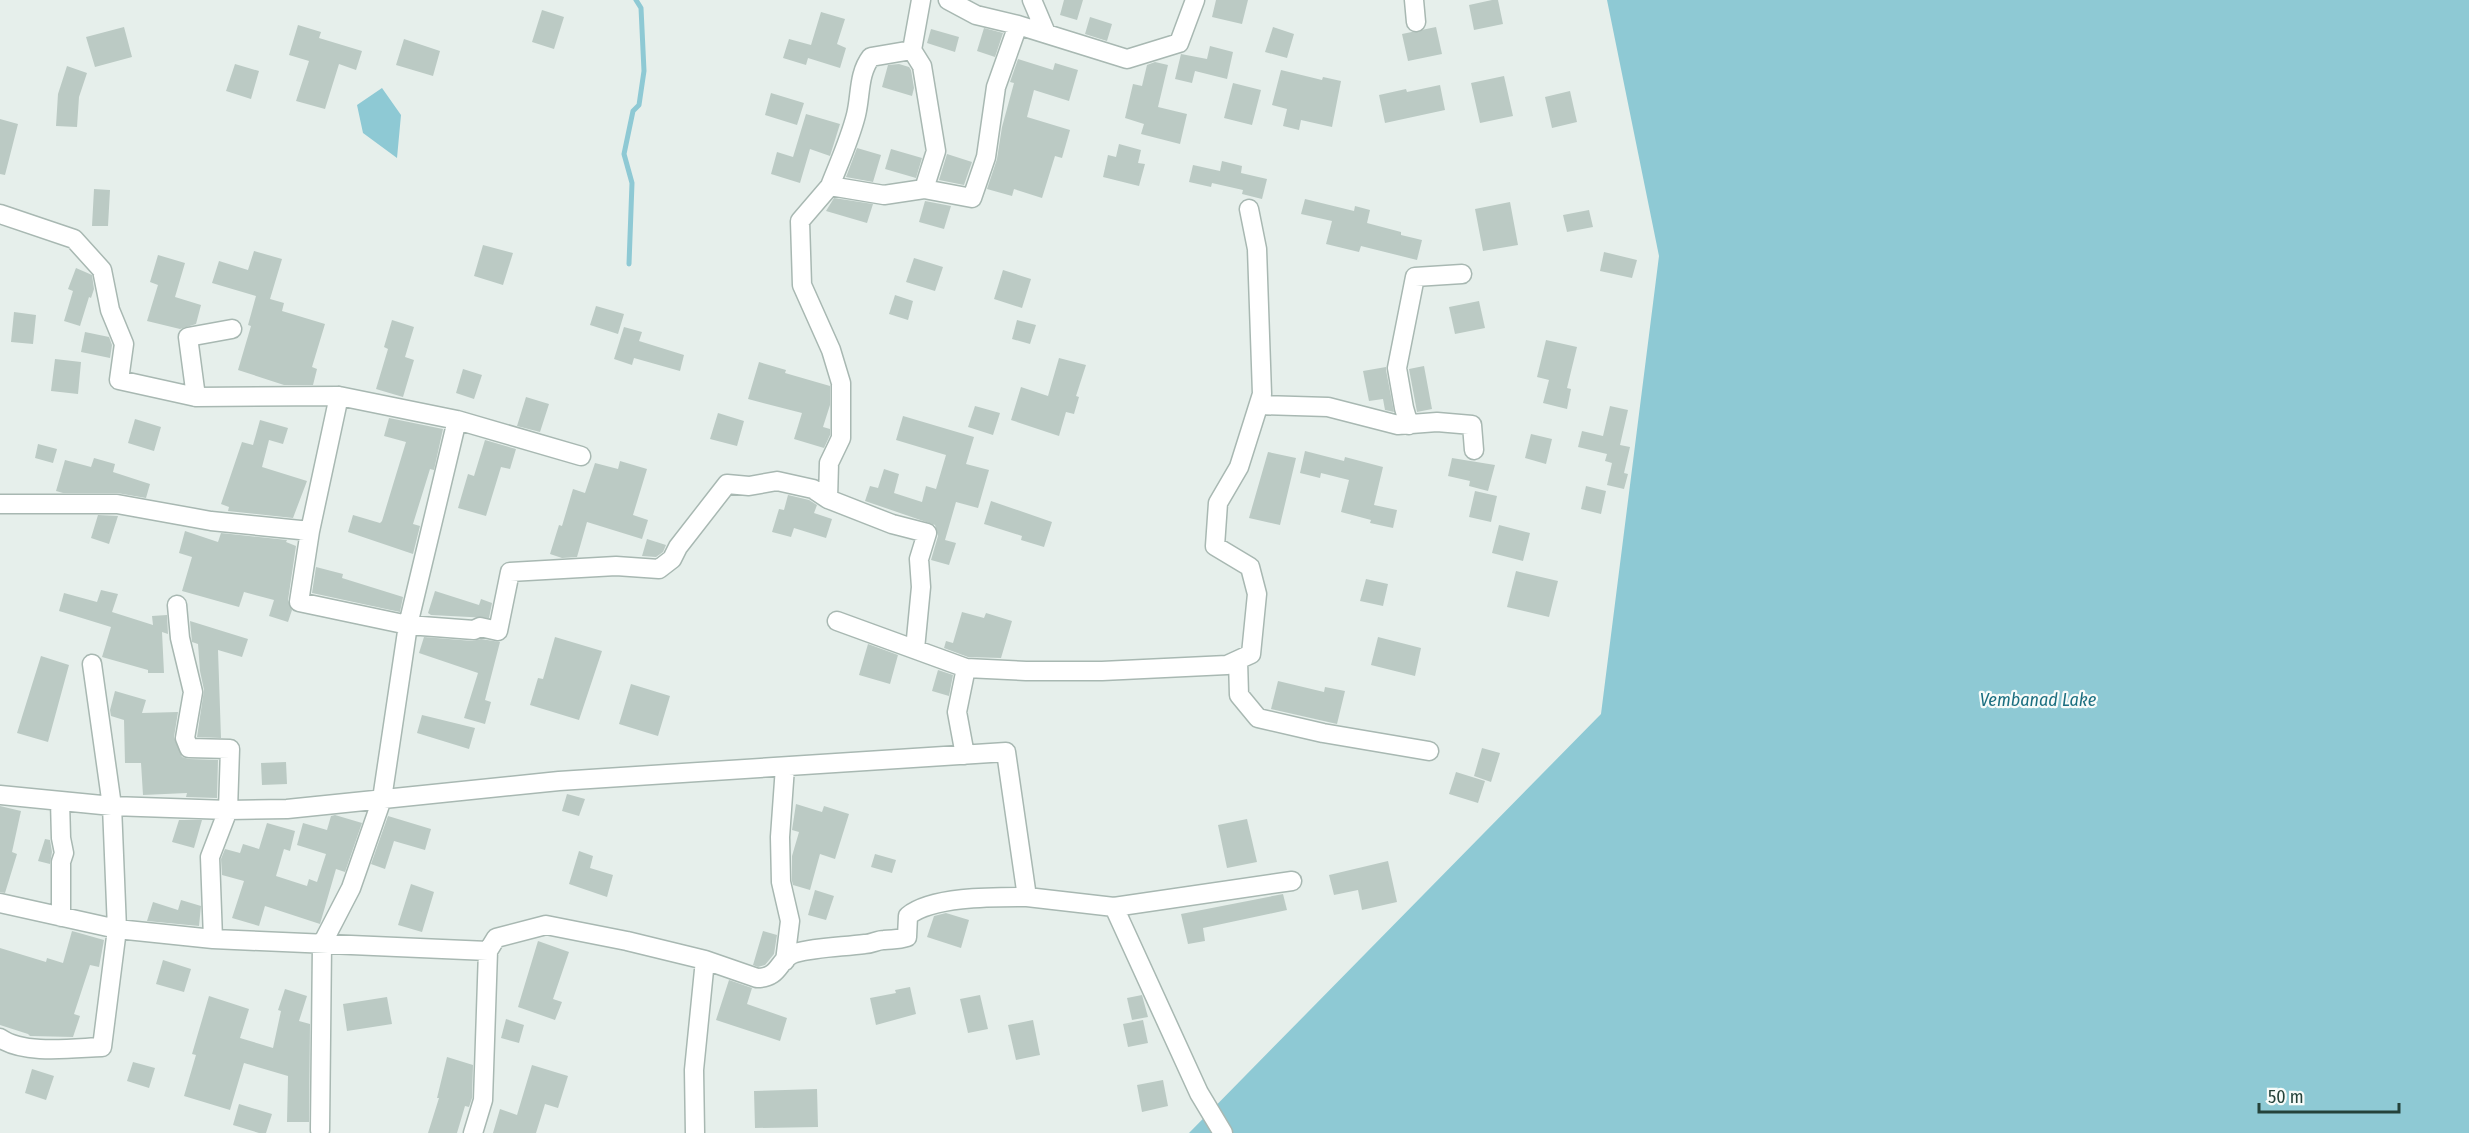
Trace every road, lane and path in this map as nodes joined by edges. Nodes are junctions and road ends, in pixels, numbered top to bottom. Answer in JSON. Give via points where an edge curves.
{"nodes":[{"id":1,"x":921,"y":0,"type":"edge"},
{"id":2,"x":948,"y":0,"type":"edge"},
{"id":3,"x":1032,"y":0,"type":"edge"},
{"id":4,"x":1195,"y":0,"type":"edge"},
{"id":5,"x":1414,"y":0,"type":"edge"},
{"id":6,"x":1416,"y":22,"type":"dead end"},
{"id":7,"x":1018,"y":25,"type":"junction"},
{"id":8,"x":1046,"y":33,"type":"junction"},
{"id":9,"x":912,"y":50,"type":"junction"},
{"id":10,"x":830,"y":186,"type":"junction"},
{"id":11,"x":924,"y":189,"type":"junction"},
{"id":12,"x":1249,"y":209,"type":"dead end"},
{"id":13,"x":0,"y":214,"type":"edge"},
{"id":14,"x":1462,"y":274,"type":"dead end"},
{"id":15,"x":232,"y":329,"type":"dead end"},
{"id":16,"x":339,"y":396,"type":"junction"},
{"id":17,"x":196,"y":397,"type":"junction"},
{"id":18,"x":1259,"y":405,"type":"junction"},
{"id":19,"x":457,"y":420,"type":"junction"},
{"id":20,"x":1409,"y":425,"type":"junction"},
{"id":21,"x":1474,"y":450,"type":"dead end"},
{"id":22,"x":581,"y":456,"type":"dead end"},
{"id":23,"x":828,"y":499,"type":"junction"},
{"id":24,"x":0,"y":504,"type":"edge"},
{"id":25,"x":310,"y":531,"type":"junction"},
{"id":26,"x":177,"y":606,"type":"dead end"},
{"id":27,"x":837,"y":621,"type":"dead end"},
{"id":28,"x":408,"y":625,"type":"junction"},
{"id":29,"x":915,"y":649,"type":"junction"},
{"id":30,"x":1238,"y":660,"type":"junction"},
{"id":31,"x":92,"y":664,"type":"dead end"},
{"id":32,"x":966,"y":668,"type":"junction"},
{"id":33,"x":1429,"y":751,"type":"dead end"},
{"id":34,"x":966,"y":755,"type":"junction"},
{"id":35,"x":785,"y":766,"type":"junction"},
{"id":36,"x":0,"y":795,"type":"edge"},
{"id":37,"x":382,"y":799,"type":"junction"},
{"id":38,"x":60,"y":801,"type":"junction"},
{"id":39,"x":112,"y":806,"type":"junction"},
{"id":40,"x":228,"y":810,"type":"junction"},
{"id":41,"x":1292,"y":881,"type":"dead end"},
{"id":42,"x":1027,"y":897,"type":"junction"},
{"id":43,"x":0,"y":903,"type":"edge"},
{"id":44,"x":1114,"y":907,"type":"junction"},
{"id":45,"x":61,"y":917,"type":"junction"},
{"id":46,"x":117,"y":929,"type":"junction"},
{"id":47,"x":213,"y":939,"type":"junction"},
{"id":48,"x":322,"y":944,"type":"junction"},
{"id":49,"x":488,"y":951,"type":"junction"},
{"id":50,"x":705,"y":960,"type":"junction"},
{"id":51,"x":785,"y":962,"type":"junction"},
{"id":52,"x":2,"y":1046,"type":"edge"},
{"id":53,"x":320,"y":1130,"type":"dead end"},
{"id":54,"x":472,"y":1133,"type":"edge"},
{"id":55,"x":695,"y":1133,"type":"edge"},
{"id":56,"x":1223,"y":1133,"type":"edge"}],
"edges":[{"from":1,"to":9,"type":"street"},
{"from":2,"to":7,"type":"street","via":[[976,15]]},
{"from":3,"to":8,"type":"street"},
{"from":4,"to":8,"type":"street","via":[[1179,43],[1127,59]]},
{"from":5,"to":6,"type":"street"},
{"from":7,"to":8,"type":"street"},
{"from":7,"to":11,"type":"street","via":[[996,87],[986,157],[972,198]]},
{"from":9,"to":10,"type":"street","via":[[871,57],[866,64],[856,117]]},
{"from":9,"to":11,"type":"street","via":[[922,66],[936,151]]},
{"from":10,"to":11,"type":"street","via":[[884,195]]},
{"from":10,"to":23,"type":"street","via":[[800,221],[802,285],[841,383],[841,438],[829,463]]},
{"from":12,"to":18,"type":"street","via":[[1257,249],[1262,394]]},
{"from":13,"to":17,"type":"street","via":[[74,239],[102,270],[110,310],[124,344],[119,380]]},
{"from":14,"to":20,"type":"street","via":[[1415,277],[1397,368]]},
{"from":15,"to":17,"type":"street","via":[[188,337]]},
{"from":16,"to":17,"type":"street"},
{"from":16,"to":19,"type":"street"},
{"from":16,"to":25,"type":"street"},
{"from":18,"to":20,"type":"street","via":[[1328,407]]},
{"from":18,"to":30,"type":"street","via":[[1239,466],[1218,503],[1215,546],[1250,567],[1257,594],[1251,654]]},
{"from":19,"to":22,"type":"street"},
{"from":19,"to":28,"type":"street"},
{"from":20,"to":21,"type":"street","via":[[1472,425]]},
{"from":23,"to":28,"type":"street","via":[[813,489],[777,481],[749,486],[728,484],[672,560],[659,569],[616,566],[510,573],[498,631]]},
{"from":23,"to":29,"type":"street","via":[[927,533],[920,559]]},
{"from":24,"to":25,"type":"street","via":[[117,504],[211,521]]},
{"from":25,"to":28,"type":"street","via":[[299,602]]},
{"from":26,"to":40,"type":"street","via":[[193,692],[185,738],[189,748],[230,749]]},
{"from":27,"to":29,"type":"street"},
{"from":28,"to":37,"type":"street"},
{"from":29,"to":32,"type":"street"},
{"from":30,"to":32,"type":"street","via":[[1227,665],[1102,671]]},
{"from":30,"to":33,"type":"street","via":[[1239,695],[1258,718]]},
{"from":31,"to":39,"type":"street"},
{"from":32,"to":34,"type":"street","via":[[957,712]]},
{"from":34,"to":35,"type":"street"},
{"from":34,"to":42,"type":"street","via":[[1006,752]]},
{"from":35,"to":37,"type":"street","via":[[559,781]]},
{"from":35,"to":51,"type":"street","via":[[781,882],[790,921]]},
{"from":36,"to":38,"type":"street"},
{"from":37,"to":40,"type":"street","via":[[287,809]]},
{"from":37,"to":48,"type":"street","via":[[351,888]]},
{"from":38,"to":39,"type":"street"},
{"from":38,"to":45,"type":"street","via":[[64,854]]},
{"from":39,"to":40,"type":"street"},
{"from":39,"to":46,"type":"street"},
{"from":40,"to":47,"type":"street","via":[[210,857]]},
{"from":41,"to":44,"type":"street"},
{"from":42,"to":44,"type":"street"},
{"from":42,"to":51,"type":"street","via":[[978,897],[928,906],[908,916],[907,937],[822,947],[796,953]]},
{"from":43,"to":45,"type":"street"},
{"from":44,"to":56,"type":"street","via":[[1199,1093]]},
{"from":45,"to":46,"type":"street"},
{"from":46,"to":47,"type":"street"},
{"from":46,"to":52,"type":"street","via":[[102,1047],[50,1050]]},
{"from":47,"to":48,"type":"street"},
{"from":48,"to":49,"type":"street"},
{"from":48,"to":53,"type":"street"},
{"from":49,"to":50,"type":"street","via":[[496,938],[546,925]]},
{"from":49,"to":54,"type":"street","via":[[483,1101]]},
{"from":50,"to":51,"type":"street","via":[[757,978],[766,978]]},
{"from":50,"to":55,"type":"street","via":[[694,1070]]}]}
